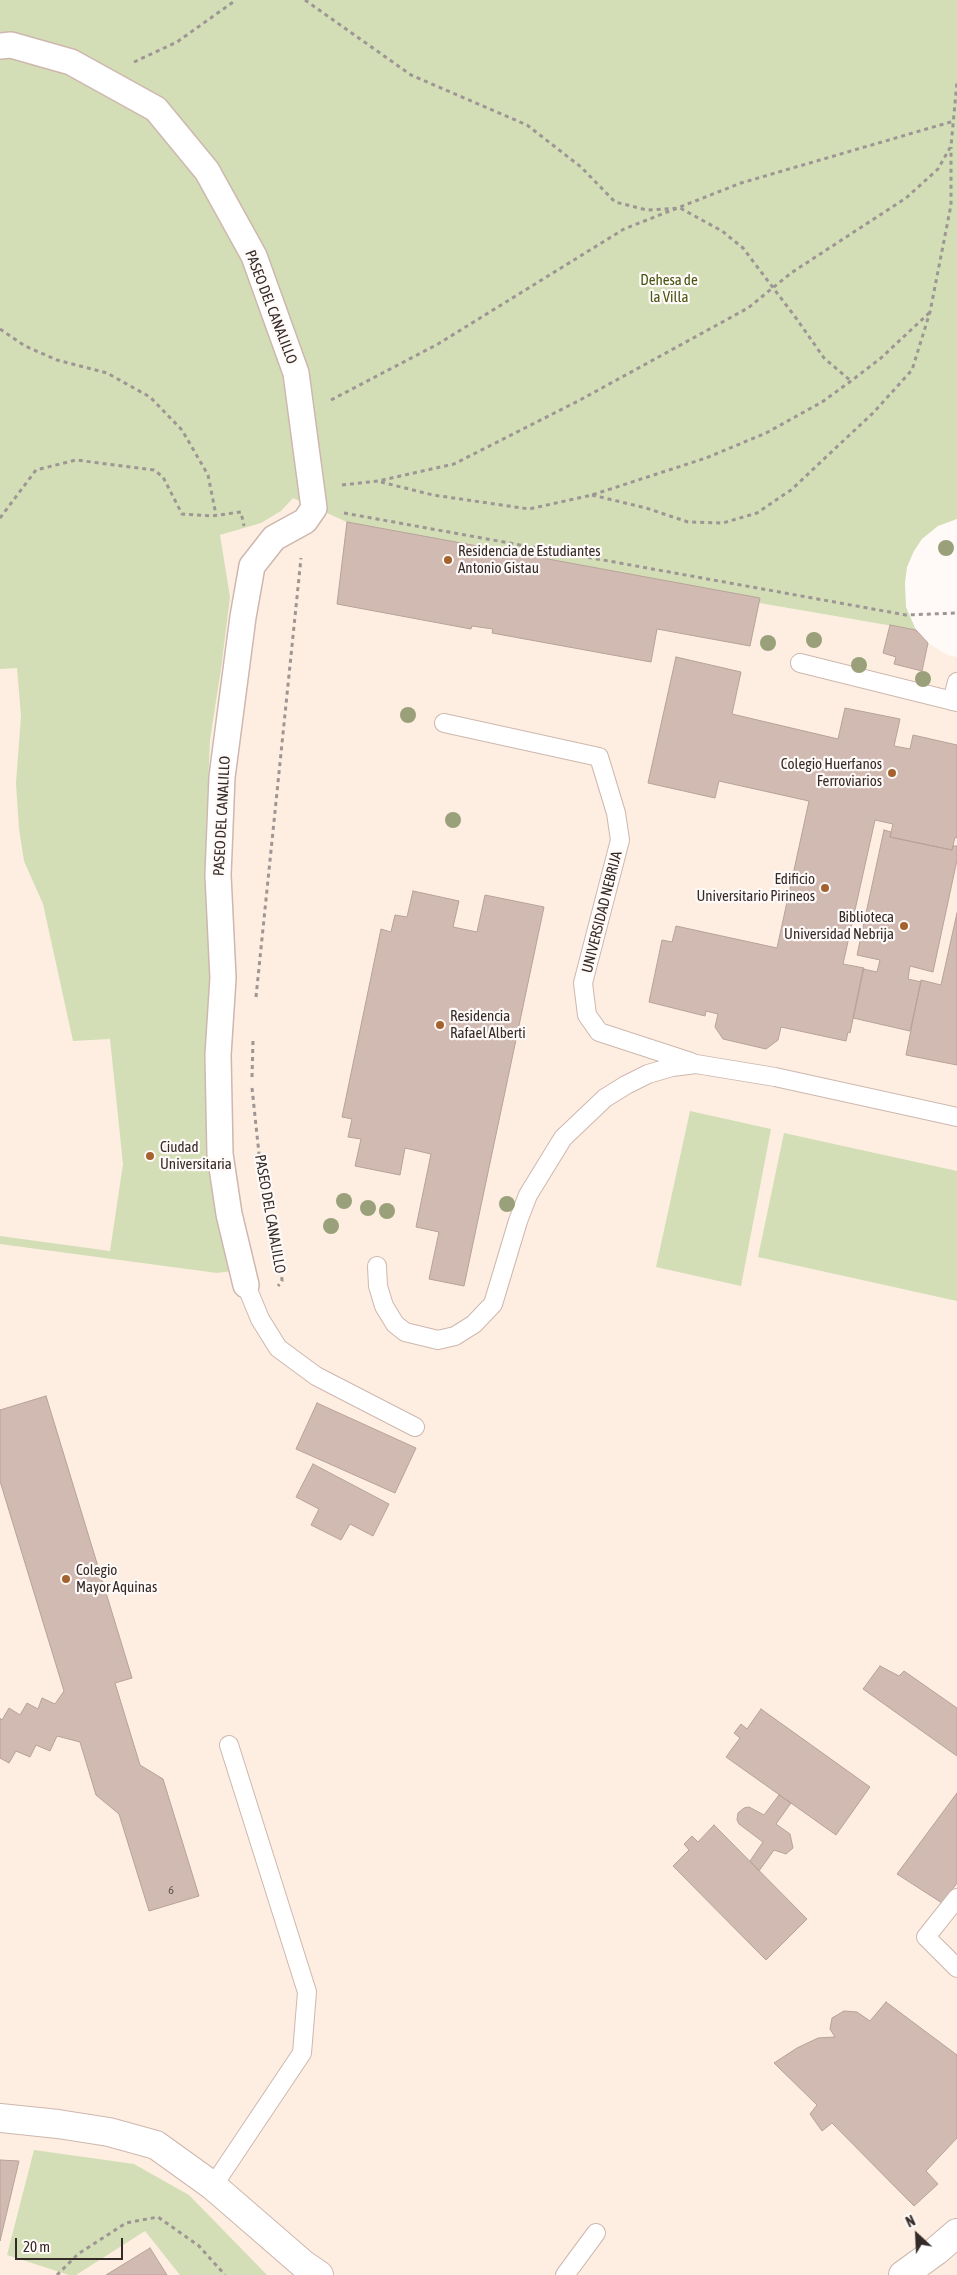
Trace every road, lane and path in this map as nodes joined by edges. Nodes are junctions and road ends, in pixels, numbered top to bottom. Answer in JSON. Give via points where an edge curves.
{"nodes":[{"id":1,"x":236,"y":0,"type":"edge"},
{"id":2,"x":306,"y":0,"type":"edge"},
{"id":3,"x":0,"y":46,"type":"edge"},
{"id":4,"x":126,"y":62,"type":"dead end"},
{"id":5,"x":957,"y":82,"type":"edge"},
{"id":6,"x":954,"y":121,"type":"junction"},
{"id":7,"x":952,"y":146,"type":"junction"},
{"id":8,"x":680,"y":208,"type":"junction"},
{"id":9,"x":773,"y":288,"type":"junction"},
{"id":10,"x":930,"y":312,"type":"junction"},
{"id":11,"x":0,"y":329,"type":"edge"},
{"id":12,"x":851,"y":380,"type":"junction"},
{"id":13,"x":302,"y":414,"type":"junction"},
{"id":14,"x":378,"y":481,"type":"junction"},
{"id":15,"x":592,"y":495,"type":"junction"},
{"id":16,"x":310,"y":505,"type":"junction"},
{"id":17,"x":0,"y":518,"type":"edge"},
{"id":18,"x":957,"y":613,"type":"edge"},
{"id":19,"x":800,"y":663,"type":"dead end"},
{"id":20,"x":957,"y":682,"type":"edge"},
{"id":21,"x":954,"y":701,"type":"edge"},
{"id":22,"x":444,"y":723,"type":"dead end"},
{"id":23,"x":255,"y":1003,"type":"dead end"},
{"id":24,"x":253,"y":1038,"type":"dead end"},
{"id":25,"x":696,"y":1064,"type":"junction"},
{"id":26,"x":957,"y":1117,"type":"edge"},
{"id":27,"x":378,"y":1266,"type":"dead end"},
{"id":28,"x":246,"y":1286,"type":"junction"},
{"id":29,"x":415,"y":1427,"type":"dead end"},
{"id":30,"x":229,"y":1745,"type":"dead end"},
{"id":31,"x":957,"y":1898,"type":"edge"},
{"id":32,"x":957,"y":1968,"type":"edge"},
{"id":33,"x":0,"y":2118,"type":"edge"},
{"id":34,"x":213,"y":2186,"type":"junction"},
{"id":35,"x":596,"y":2233,"type":"dead end"},
{"id":36,"x":957,"y":2233,"type":"edge"},
{"id":37,"x":57,"y":2275,"type":"edge"},
{"id":38,"x":225,"y":2275,"type":"edge"},
{"id":39,"x":319,"y":2275,"type":"edge"},
{"id":40,"x":565,"y":2275,"type":"edge"},
{"id":41,"x":903,"y":2275,"type":"edge"}],
"edges":[{"from":1,"to":4,"type":"path","via":[[177,42],[135,62]]},
{"from":2,"to":8,"type":"path","via":[[411,75],[527,125],[581,167],[616,202],[646,210]]},
{"from":3,"to":13,"type":"street","name":"PASEO DEL CANALILLO","via":[[71,62],[156,109],[207,171],[254,256],[296,373]]},
{"from":5,"to":6,"type":"path"},
{"from":6,"to":7,"type":"path"},
{"from":6,"to":8,"type":"path","via":[[741,183]]},
{"from":7,"to":9,"type":"path","via":[[938,169],[906,198],[790,273]]},
{"from":7,"to":10,"type":"path","via":[[952,206]]},
{"from":8,"to":9,"type":"path","via":[[722,231],[743,248]]},
{"from":8,"to":13,"type":"path","via":[[624,230],[438,344]]},
{"from":9,"to":12,"type":"path","via":[[824,358]]},
{"from":9,"to":14,"type":"path","via":[[748,308],[694,339],[454,464]]},
{"from":10,"to":12,"type":"path","via":[[881,358]]},
{"from":10,"to":15,"type":"path","via":[[912,370],[874,412],[791,490],[758,513],[723,523],[688,522]]},
{"from":11,"to":17,"type":"path","via":[[25,346],[57,360],[107,373],[150,397],[182,430],[208,475],[216,515],[182,514],[163,477],[154,470],[76,460],[36,470]]},
{"from":12,"to":15,"type":"path","via":[[822,402],[766,433],[706,458]]},
{"from":13,"to":16,"type":"street","name":"PASEO DEL CANALILLO"},
{"from":14,"to":15,"type":"path","via":[[433,495],[529,509]]},
{"from":14,"to":16,"type":"path"},
{"from":16,"to":18,"type":"path","via":[[906,615]]},
{"from":16,"to":23,"type":"path"},
{"from":16,"to":28,"type":"street","name":"PASEO DEL CANALILLO","via":[[274,538],[252,566],[222,777],[218,874],[223,978],[218,1055],[220,1154],[229,1214]]},
{"from":19,"to":21,"type":"lane"},
{"from":20,"to":21,"type":"lane"},
{"from":22,"to":25,"type":"lane","name":"UNIVERSIDAD NEBRIJA","via":[[599,757],[620,840],[583,983],[587,1016],[599,1032]]},
{"from":24,"to":28,"type":"path","name":"PASEO DEL CANALILLO","via":[[252,1085],[264,1201],[282,1281],[272,1294],[259,1293]]},
{"from":25,"to":26,"type":"lane","name":"UNIVERSIDAD NEBRIJA","via":[[775,1077]]},
{"from":25,"to":27,"type":"lane","name":"UNIVERSIDAD NEBRIJA","via":[[648,1074],[626,1085],[605,1098],[563,1138],[528,1195],[493,1304],[474,1324],[456,1336],[438,1340],[405,1332],[395,1324],[384,1306],[378,1286]]},
{"from":28,"to":29,"type":"lane","via":[[260,1319],[278,1348],[316,1376]]},
{"from":30,"to":34,"type":"lane","via":[[307,1992],[302,2053]]},
{"from":31,"to":32,"type":"lane","via":[[926,1937]]},
{"from":33,"to":34,"type":"street","via":[[109,2132],[156,2145]]},
{"from":34,"to":39,"type":"street"},
{"from":35,"to":40,"type":"lane"},
{"from":36,"to":41,"type":"street"},
{"from":37,"to":38,"type":"path","via":[[78,2254],[126,2223],[158,2217],[199,2246]]}]}
